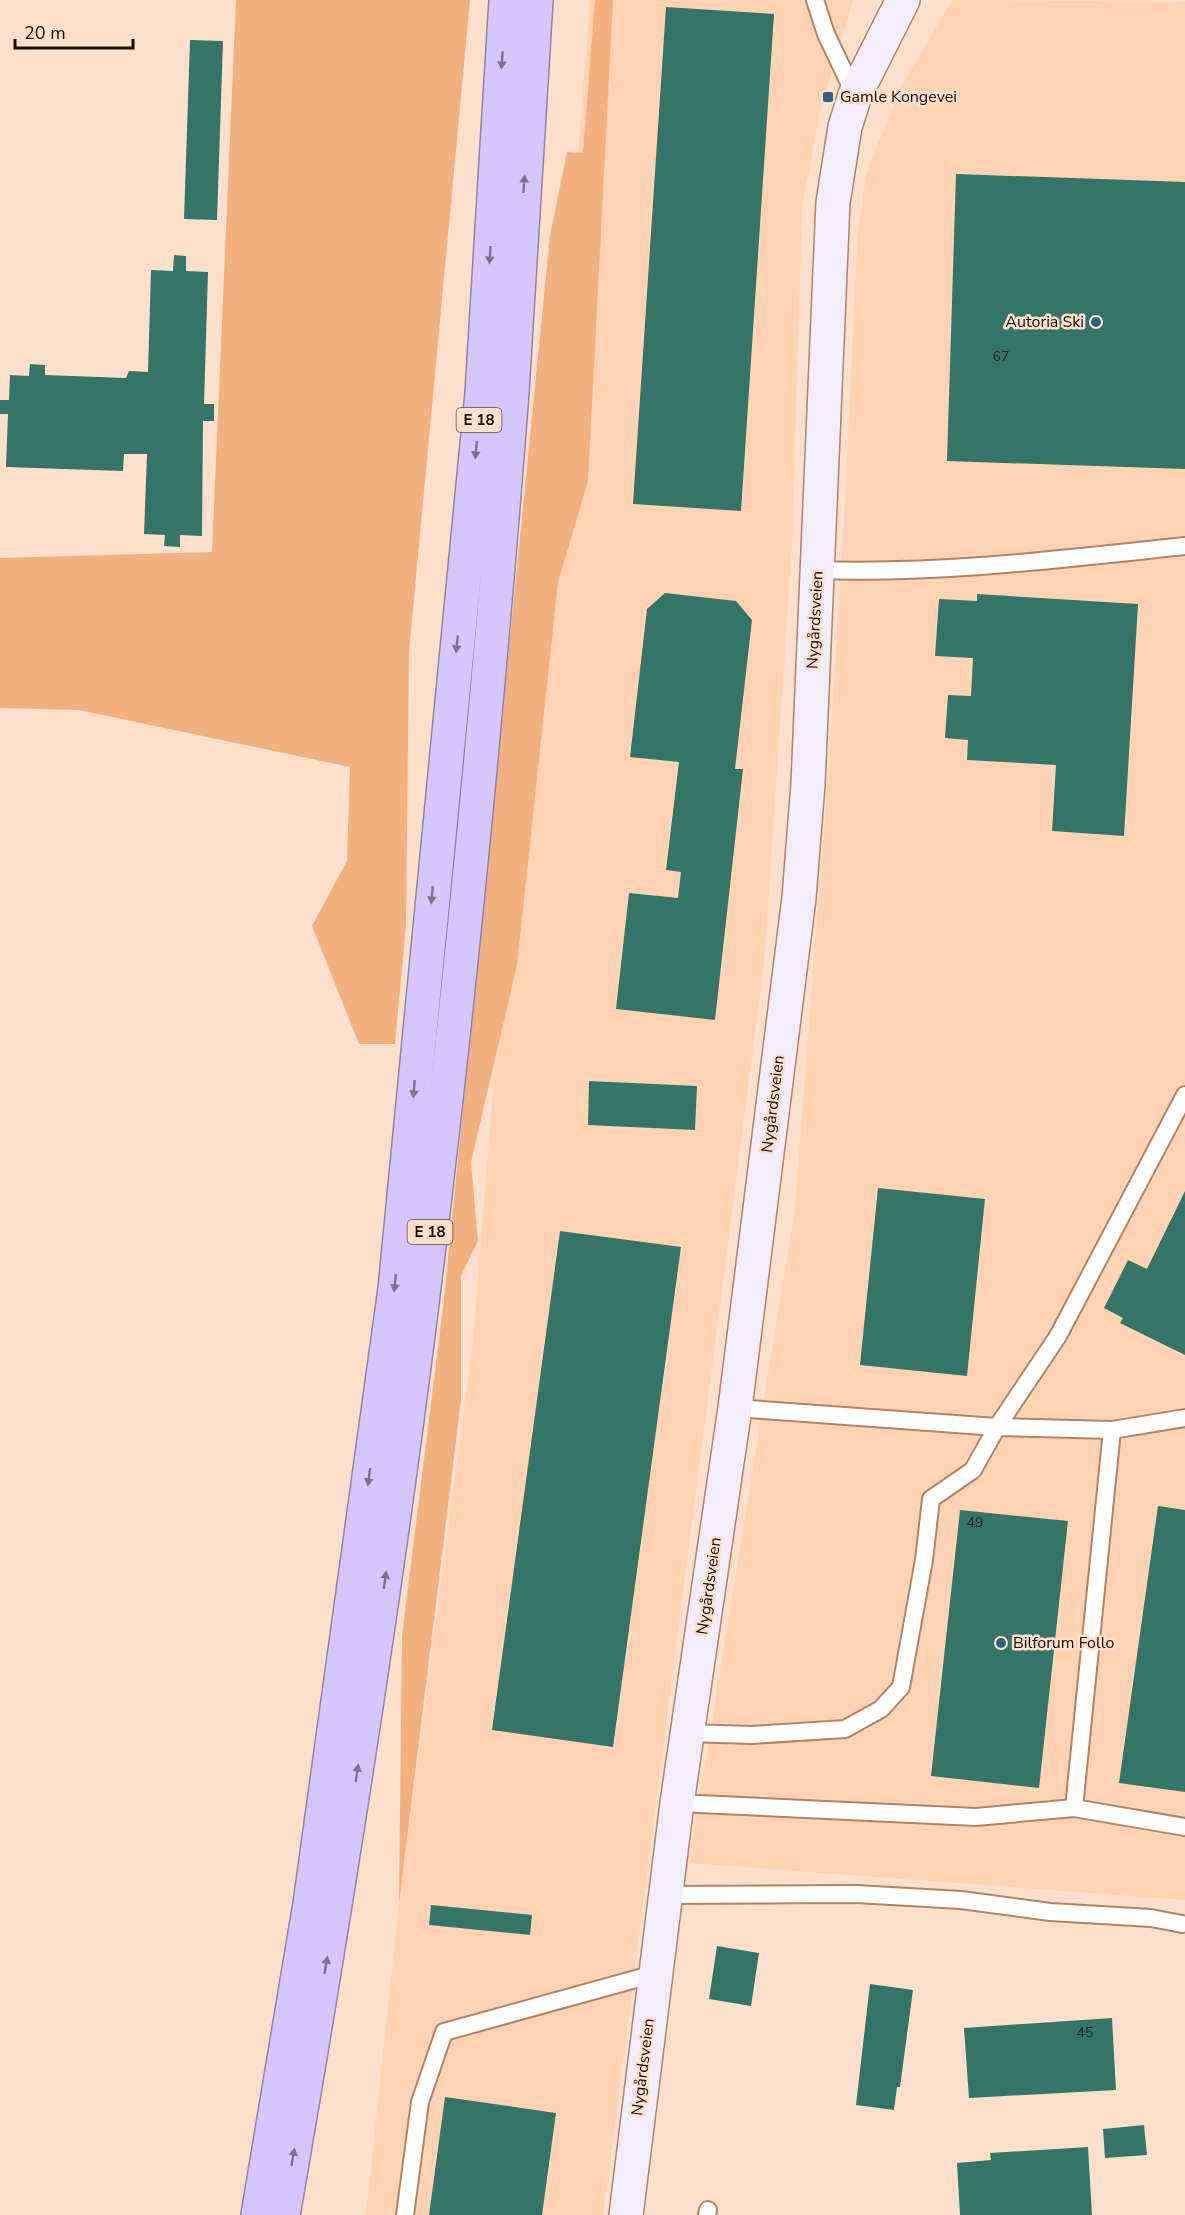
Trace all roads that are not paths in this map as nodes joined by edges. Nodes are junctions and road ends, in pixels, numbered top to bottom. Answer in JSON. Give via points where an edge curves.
{"nodes":[{"id":1,"x":815,"y":0,"type":"edge"},
{"id":2,"x":903,"y":0,"type":"edge"},
{"id":3,"x":513,"y":1,"type":"edge"},
{"id":4,"x":855,"y":95,"type":"junction"},
{"id":5,"x":1185,"y":546,"type":"edge"},
{"id":6,"x":818,"y":570,"type":"junction"},
{"id":7,"x":1185,"y":1095,"type":"edge"},
{"id":8,"x":735,"y":1408,"type":"junction"},
{"id":9,"x":1185,"y":1418,"type":"edge"},
{"id":10,"x":997,"y":1427,"type":"junction"},
{"id":11,"x":1112,"y":1430,"type":"junction"},
{"id":12,"x":687,"y":1733,"type":"junction"},
{"id":13,"x":677,"y":1803,"type":"junction"},
{"id":14,"x":1074,"y":1808,"type":"junction"},
{"id":15,"x":1185,"y":1827,"type":"edge"},
{"id":16,"x":665,"y":1895,"type":"junction"},
{"id":17,"x":1182,"y":1924,"type":"dead end"},
{"id":18,"x":654,"y":1974,"type":"junction"},
{"id":19,"x":258,"y":2215,"type":"edge"},
{"id":20,"x":283,"y":2215,"type":"edge"},
{"id":21,"x":405,"y":2215,"type":"edge"},
{"id":22,"x":626,"y":2215,"type":"edge"}],
"edges":[{"from":1,"to":4,"type":"lane","via":[[834,54]]},
{"from":2,"to":4,"type":"street","name":"Nygårdsveien"},
{"from":3,"to":19,"type":"highway","number":"E 18","one_way":true,"via":[[482,393],[395,1289],[310,1904]]},
{"from":20,"to":3,"type":"highway","number":"E 18","one_way":true,"via":[[337,1906],[376,1651],[423,1294],[476,804],[512,391]]},
{"from":4,"to":6,"type":"street","name":"Nygårdsveien","via":[[845,127],[833,202]]},
{"from":5,"to":6,"type":"lane","via":[[1005,565],[892,572]]},
{"from":6,"to":8,"type":"street","name":"Nygårdsveien","via":[[799,898]]},
{"from":7,"to":10,"type":"lane","via":[[1058,1336]]},
{"from":8,"to":10,"type":"lane"},
{"from":8,"to":12,"type":"street","name":"Nygårdsveien"},
{"from":9,"to":11,"type":"lane"},
{"from":10,"to":11,"type":"lane"},
{"from":10,"to":12,"type":"lane","via":[[973,1470],[931,1498],[901,1687],[880,1709],[845,1729],[752,1736]]},
{"from":11,"to":14,"type":"lane"},
{"from":12,"to":13,"type":"street","name":"Nygårdsveien"},
{"from":13,"to":14,"type":"lane","via":[[976,1817]]},
{"from":13,"to":16,"type":"street","name":"Nygårdsveien"},
{"from":14,"to":15,"type":"lane"},
{"from":16,"to":17,"type":"lane","via":[[856,1894],[961,1900]]},
{"from":16,"to":18,"type":"street","name":"Nygårdsveien"},
{"from":18,"to":21,"type":"lane","via":[[444,2032],[420,2102]]},
{"from":18,"to":22,"type":"street","name":"Nygårdsveien"}]}
